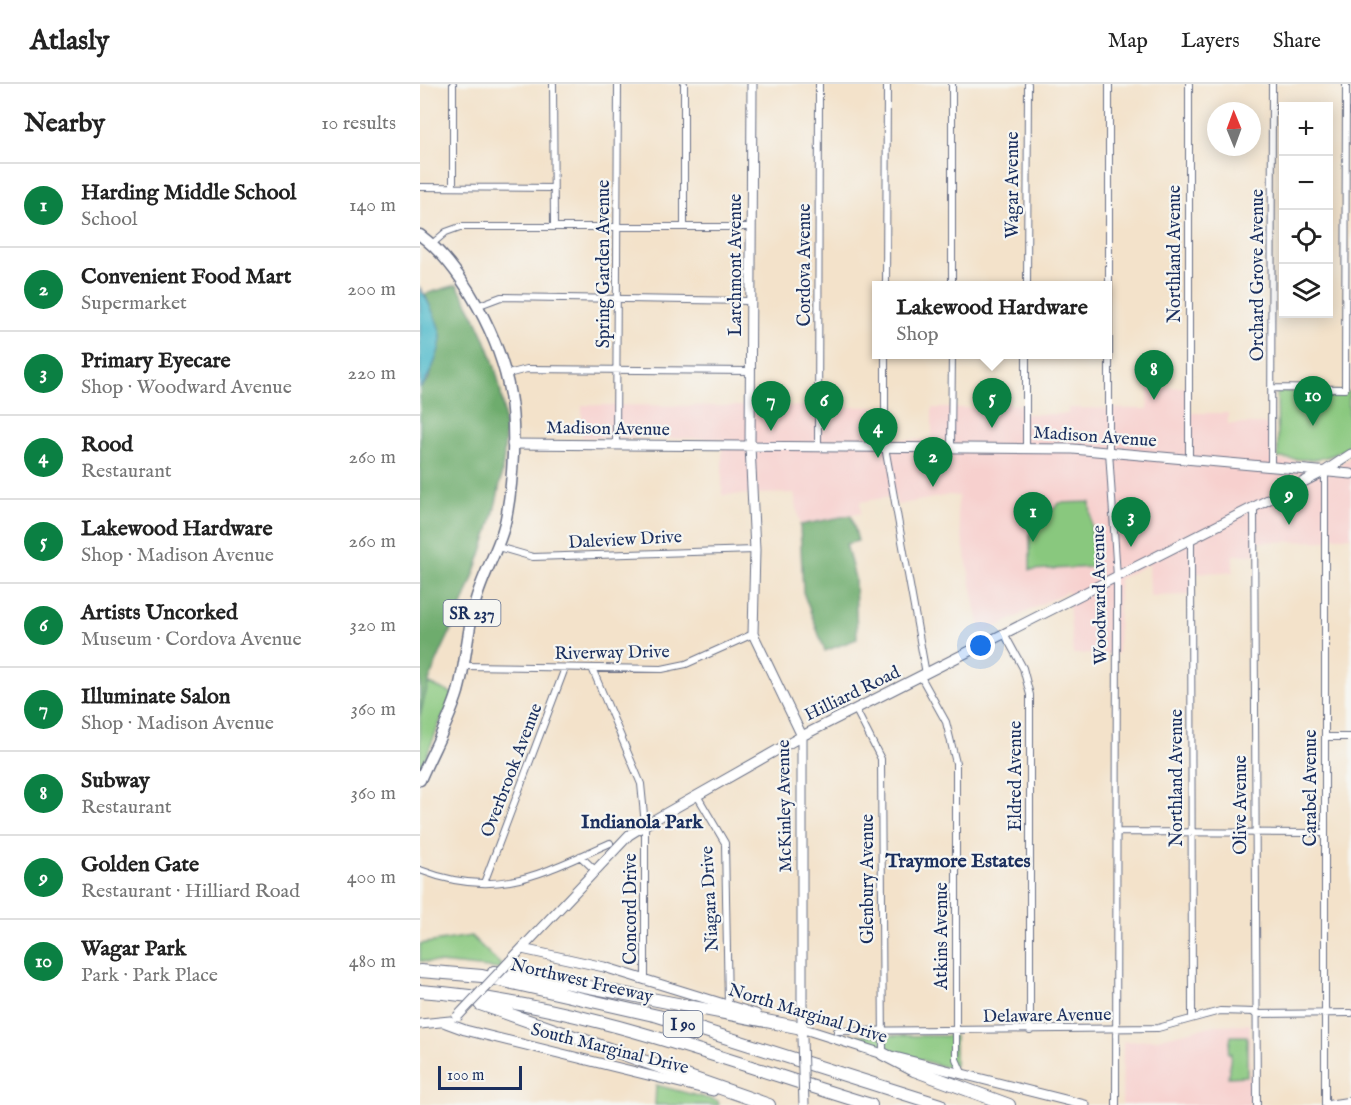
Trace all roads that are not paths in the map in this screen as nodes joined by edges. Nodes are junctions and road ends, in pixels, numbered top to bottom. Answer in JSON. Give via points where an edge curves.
{"nodes":[{"id":1,"x":453,"y":84,"type":"edge"},
{"id":2,"x":553,"y":84,"type":"edge"},
{"id":3,"x":618,"y":84,"type":"edge"},
{"id":4,"x":684,"y":84,"type":"edge"},
{"id":5,"x":752,"y":84,"type":"edge"},
{"id":6,"x":819,"y":84,"type":"edge"},
{"id":7,"x":887,"y":84,"type":"edge"},
{"id":8,"x":952,"y":84,"type":"edge"},
{"id":9,"x":1028,"y":84,"type":"edge"},
{"id":10,"x":1109,"y":84,"type":"edge"},
{"id":11,"x":1189,"y":84,"type":"edge"},
{"id":12,"x":1272,"y":84,"type":"edge"},
{"id":13,"x":1346,"y":84,"type":"edge"},
{"id":14,"x":420,"y":187,"type":"edge"},
{"id":15,"x":453,"y":188,"type":"junction"},
{"id":16,"x":553,"y":188,"type":"junction"},
{"id":17,"x":554,"y":226,"type":"junction"},
{"id":18,"x":618,"y":226,"type":"junction"},
{"id":19,"x":684,"y":227,"type":"junction"},
{"id":20,"x":752,"y":228,"type":"junction"},
{"id":21,"x":420,"y":235,"type":"edge"},
{"id":22,"x":432,"y":244,"type":"junction"},
{"id":23,"x":886,"y":281,"type":"edge"},
{"id":24,"x":952,"y":281,"type":"edge"},
{"id":25,"x":1027,"y":281,"type":"edge"},
{"id":26,"x":1108,"y":281,"type":"edge"},
{"id":27,"x":618,"y":300,"type":"junction"},
{"id":28,"x":750,"y":301,"type":"junction"},
{"id":29,"x":477,"y":306,"type":"junction"},
{"id":30,"x":885,"y":359,"type":"edge"},
{"id":31,"x":952,"y":359,"type":"edge"},
{"id":32,"x":1026,"y":359,"type":"edge"},
{"id":33,"x":1108,"y":359,"type":"edge"},
{"id":34,"x":617,"y":370,"type":"junction"},
{"id":35,"x":750,"y":371,"type":"junction"},
{"id":36,"x":504,"y":375,"type":"junction"},
{"id":37,"x":1271,"y":388,"type":"junction"},
{"id":38,"x":512,"y":444,"type":"junction"},
{"id":39,"x":616,"y":445,"type":"junction"},
{"id":40,"x":750,"y":446,"type":"junction"},
{"id":41,"x":818,"y":446,"type":"junction"},
{"id":42,"x":885,"y":447,"type":"junction"},
{"id":43,"x":951,"y":447,"type":"junction"},
{"id":44,"x":1026,"y":448,"type":"junction"},
{"id":45,"x":1108,"y":451,"type":"junction"},
{"id":46,"x":1351,"y":454,"type":"edge"},
{"id":47,"x":1189,"y":460,"type":"junction"},
{"id":48,"x":1270,"y":467,"type":"junction"},
{"id":49,"x":1325,"y":471,"type":"junction"},
{"id":50,"x":1351,"y":474,"type":"edge"},
{"id":51,"x":1254,"y":505,"type":"junction"},
{"id":52,"x":1191,"y":539,"type":"junction"},
{"id":53,"x":498,"y":547,"type":"junction"},
{"id":54,"x":755,"y":550,"type":"junction"},
{"id":55,"x":1116,"y":577,"type":"junction"},
{"id":56,"x":753,"y":634,"type":"junction"},
{"id":57,"x":1005,"y":635,"type":"junction"},
{"id":58,"x":464,"y":666,"type":"junction"},
{"id":59,"x":565,"y":668,"type":"junction"},
{"id":60,"x":592,"y":668,"type":"junction"},
{"id":61,"x":924,"y":676,"type":"junction"},
{"id":62,"x":856,"y":710,"type":"junction"},
{"id":63,"x":802,"y":736,"type":"junction"},
{"id":64,"x":1325,"y":737,"type":"junction"},
{"id":65,"x":1351,"y":737,"type":"edge"},
{"id":66,"x":420,"y":780,"type":"edge"},
{"id":67,"x":698,"y":797,"type":"junction"},
{"id":68,"x":645,"y":825,"type":"junction"},
{"id":69,"x":1116,"y":832,"type":"junction"},
{"id":70,"x":1192,"y":833,"type":"junction"},
{"id":71,"x":1255,"y":833,"type":"junction"},
{"id":72,"x":1325,"y":833,"type":"junction"},
{"id":73,"x":610,"y":843,"type":"dead end"},
{"id":74,"x":580,"y":856,"type":"junction"},
{"id":75,"x":420,"y":870,"type":"edge"},
{"id":76,"x":596,"y":870,"type":"junction"},
{"id":77,"x":484,"y":883,"type":"junction"},
{"id":78,"x":522,"y":949,"type":"junction"},
{"id":79,"x":420,"y":966,"type":"edge"},
{"id":80,"x":420,"y":971,"type":"edge"},
{"id":81,"x":645,"y":980,"type":"junction"},
{"id":82,"x":420,"y":991,"type":"edge"},
{"id":83,"x":460,"y":994,"type":"junction"},
{"id":84,"x":728,"y":1006,"type":"junction"},
{"id":85,"x":1255,"y":1013,"type":"junction"},
{"id":86,"x":1351,"y":1013,"type":"edge"},
{"id":87,"x":1325,"y":1014,"type":"junction"},
{"id":88,"x":1192,"y":1018,"type":"junction"},
{"id":89,"x":446,"y":1023,"type":"junction"},
{"id":90,"x":420,"y":1024,"type":"edge"},
{"id":91,"x":1116,"y":1029,"type":"junction"},
{"id":92,"x":883,"y":1030,"type":"junction"},
{"id":93,"x":837,"y":1031,"type":"dead end"},
{"id":94,"x":957,"y":1031,"type":"junction"},
{"id":95,"x":1030,"y":1031,"type":"junction"},
{"id":96,"x":802,"y":1033,"type":"junction"},
{"id":97,"x":883,"y":1054,"type":"junction"},
{"id":98,"x":956,"y":1059,"type":"junction"},
{"id":99,"x":944,"y":1069,"type":"junction"},
{"id":100,"x":963,"y":1075,"type":"junction"},
{"id":101,"x":1351,"y":1102,"type":"edge"},
{"id":102,"x":768,"y":1105,"type":"edge"},
{"id":103,"x":804,"y":1105,"type":"edge"},
{"id":104,"x":872,"y":1105,"type":"edge"},
{"id":105,"x":940,"y":1105,"type":"edge"},
{"id":106,"x":1009,"y":1105,"type":"edge"},
{"id":107,"x":1085,"y":1105,"type":"edge"},
{"id":108,"x":1116,"y":1105,"type":"edge"},
{"id":109,"x":1257,"y":1105,"type":"edge"},
{"id":110,"x":1325,"y":1105,"type":"edge"},
{"id":111,"x":1331,"y":1105,"type":"edge"}],
"edges":[{"from":1,"to":15,"type":"street"},
{"from":2,"to":16,"type":"street"},
{"from":3,"to":18,"type":"street","name":"Spring Garden Avenue"},
{"from":4,"to":19,"type":"street"},
{"from":5,"to":20,"type":"main road","name":"Larchmont Avenue"},
{"from":6,"to":41,"type":"street","name":"Cordova Avenue"},
{"from":7,"to":23,"type":"street"},
{"from":8,"to":24,"type":"street"},
{"from":9,"to":25,"type":"street","name":"Wagar Avenue"},
{"from":10,"to":26,"type":"street","name":"Woodward Avenue"},
{"from":11,"to":47,"type":"street","name":"Northland Avenue"},
{"from":12,"to":37,"type":"street","name":"Orchard Grove Avenue"},
{"from":13,"to":37,"type":"street","via":[[1346,389]]},
{"from":14,"to":15,"type":"street"},
{"from":15,"to":16,"type":"street"},
{"from":16,"to":17,"type":"street"},
{"from":17,"to":18,"type":"street"},
{"from":17,"to":22,"type":"street","via":[[460,227]]},
{"from":18,"to":19,"type":"street"},
{"from":18,"to":27,"type":"street","name":"Spring Garden Avenue"},
{"from":19,"to":20,"type":"street"},
{"from":20,"to":28,"type":"main road","name":"Larchmont Avenue"},
{"from":21,"to":22,"type":"main road","number":"SR 237"},
{"from":22,"to":29,"type":"main road","number":"SR 237"},
{"from":27,"to":28,"type":"street"},
{"from":27,"to":29,"type":"street","via":[[501,297]]},
{"from":27,"to":34,"type":"street","name":"Spring Garden Avenue"},
{"from":28,"to":35,"type":"main road","name":"Larchmont Avenue"},
{"from":29,"to":36,"type":"main road","number":"SR 237"},
{"from":30,"to":42,"type":"street","name":"Atkins Avenue"},
{"from":31,"to":43,"type":"street"},
{"from":32,"to":44,"type":"street"},
{"from":33,"to":45,"type":"street","name":"Woodward Avenue"},
{"from":34,"to":35,"type":"street"},
{"from":34,"to":36,"type":"street","via":[[527,369]]},
{"from":34,"to":39,"type":"street","name":"Spring Garden Avenue"},
{"from":35,"to":40,"type":"main road","name":"Larchmont Avenue"},
{"from":36,"to":38,"type":"main road","number":"SR 237","via":[[510,395]]},
{"from":37,"to":48,"type":"street","name":"Orchard Grove Avenue"},
{"from":38,"to":39,"type":"main road","name":"Madison Avenue"},
{"from":38,"to":53,"type":"main road","number":"SR 237","via":[[507,513]]},
{"from":39,"to":40,"type":"main road","name":"Madison Avenue"},
{"from":40,"to":41,"type":"main road","name":"Madison Avenue"},
{"from":40,"to":54,"type":"main road","name":"McKinley Avenue"},
{"from":41,"to":42,"type":"main road","name":"Madison Avenue"},
{"from":42,"to":43,"type":"main road","name":"Madison Avenue"},
{"from":42,"to":61,"type":"street","name":"Atkins Avenue"},
{"from":43,"to":44,"type":"main road","name":"Madison Avenue"},
{"from":44,"to":45,"type":"main road","name":"Madison Avenue"},
{"from":45,"to":47,"type":"main road","name":"Madison Avenue"},
{"from":45,"to":55,"type":"street","name":"Woodward Avenue"},
{"from":46,"to":49,"type":"main road","name":"Hilliard Road"},
{"from":47,"to":48,"type":"main road","name":"Madison Avenue"},
{"from":48,"to":49,"type":"main road","name":"Madison Avenue"},
{"from":49,"to":50,"type":"main road","name":"Madison Avenue"},
{"from":49,"to":51,"type":"main road","name":"Hilliard Road"},
{"from":49,"to":64,"type":"street","name":"Carabel Avenue"},
{"from":51,"to":52,"type":"main road","name":"Hilliard Road"},
{"from":51,"to":71,"type":"street","name":"Olive Avenue"},
{"from":52,"to":55,"type":"main road","name":"Hilliard Road"},
{"from":52,"to":70,"type":"street","name":"Northland Avenue"},
{"from":53,"to":54,"type":"street","name":"Daleview Drive","via":[[533,557]]},
{"from":53,"to":58,"type":"main road","number":"SR 237","via":[[476,599]]},
{"from":54,"to":56,"type":"main road","name":"McKinley Avenue"},
{"from":55,"to":57,"type":"main road","name":"Hilliard Road"},
{"from":55,"to":69,"type":"street","name":"Woodward Avenue"},
{"from":56,"to":60,"type":"street","name":"Riverway Drive","via":[[676,667]]},
{"from":56,"to":63,"type":"main road","name":"McKinley Avenue"},
{"from":57,"to":61,"type":"main road","name":"Hilliard Road"},
{"from":57,"to":95,"type":"street","name":"Eldred Avenue","via":[[1023,668],[1030,695]]},
{"from":58,"to":59,"type":"street","name":"Riverway Drive"},
{"from":58,"to":66,"type":"main road","number":"SR 237","via":[[457,695]]},
{"from":59,"to":60,"type":"street","name":"Riverway Drive"},
{"from":59,"to":77,"type":"street","name":"Overbrook Avenue"},
{"from":60,"to":68,"type":"street","name":"Concord Drive","via":[[641,784]]},
{"from":61,"to":62,"type":"main road","name":"Hilliard Road"},
{"from":61,"to":94,"type":"street","name":"Atkins Avenue","via":[[946,722],[956,763]]},
{"from":62,"to":63,"type":"main road","name":"Hilliard Road"},
{"from":62,"to":92,"type":"street","name":"Glenbury Avenue","via":[[881,759]]},
{"from":63,"to":67,"type":"main road","name":"Hilliard Road"},
{"from":63,"to":96,"type":"main road","name":"McKinley Avenue"},
{"from":64,"to":65,"type":"street"},
{"from":64,"to":72,"type":"street","name":"Carabel Avenue"},
{"from":67,"to":68,"type":"main road","name":"Hilliard Road"},
{"from":67,"to":84,"type":"street","name":"Niagara Drive","via":[[725,843]]},
{"from":68,"to":76,"type":"main road","name":"Hilliard Road"},
{"from":68,"to":81,"type":"street","name":"Concord Drive"},
{"from":69,"to":70,"type":"street"},
{"from":69,"to":91,"type":"street","name":"Woodward Avenue"},
{"from":70,"to":71,"type":"street"},
{"from":70,"to":88,"type":"street","name":"Northland Avenue"},
{"from":71,"to":72,"type":"street"},
{"from":71,"to":85,"type":"street","name":"Olive Avenue"},
{"from":72,"to":87,"type":"street","name":"Carabel Avenue"},
{"from":73,"to":74,"type":"street"},
{"from":74,"to":76,"type":"street"},
{"from":74,"to":77,"type":"street","via":[[516,882]]},
{"from":75,"to":77,"type":"street","via":[[456,881]]},
{"from":76,"to":78,"type":"main road","name":"Hilliard Road"},
{"from":78,"to":81,"type":"main road","name":"North Marginal Drive"},
{"from":78,"to":89,"type":"main road","name":"Hilliard Road","bridge":true,"via":[[457,1017]]},
{"from":79,"to":96,"type":"highway","via":[[483,970],[569,983]]},
{"from":80,"to":105,"type":"highway","name":"Northwest Freeway","number":"I 90","via":[[482,976],[658,1016]]},
{"from":81,"to":84,"type":"main road","name":"North Marginal Drive"},
{"from":82,"to":83,"type":"highway","name":"Northwest Freeway","number":"I 90"},
{"from":83,"to":102,"type":"highway"},
{"from":83,"to":104,"type":"highway","name":"Northwest Freeway","number":"I 90","via":[[626,1027]]},
{"from":84,"to":96,"type":"main road","name":"North Marginal Drive"},
{"from":85,"to":87,"type":"street","name":"Delaware Avenue"},
{"from":85,"to":88,"type":"street","name":"Delaware Avenue","via":[[1220,1011]]},
{"from":85,"to":109,"type":"street","name":"Olive Avenue"},
{"from":86,"to":87,"type":"street","name":"Delaware Avenue"},
{"from":87,"to":110,"type":"street","name":"Carabel Avenue"},
{"from":88,"to":91,"type":"street","name":"Delaware Avenue","via":[[1158,1028]]},
{"from":89,"to":90,"type":"main road","name":"Hilliard Road"},
{"from":89,"to":102,"type":"main road","name":"South Marginal Drive"},
{"from":91,"to":95,"type":"street","name":"Delaware Avenue"},
{"from":91,"to":108,"type":"street","name":"Woodward Avenue"},
{"from":92,"to":93,"type":"street","name":"Delaware Avenue"},
{"from":92,"to":94,"type":"street","name":"Delaware Avenue"},
{"from":92,"to":97,"type":"street","name":"Glenbury Avenue"},
{"from":94,"to":95,"type":"street","name":"Delaware Avenue"},
{"from":94,"to":98,"type":"street","name":"Atkins Avenue"},
{"from":96,"to":97,"type":"main road","name":"North Marginal Drive"},
{"from":96,"to":103,"type":"main road","name":"McKinley Avenue","bridge":true},
{"from":97,"to":99,"type":"main road","name":"North Marginal Drive"},
{"from":97,"to":106,"type":"highway","via":[[914,1070]]},
{"from":98,"to":99,"type":"street"},
{"from":98,"to":100,"type":"street","name":"Atkins Avenue"},
{"from":99,"to":100,"type":"main road","name":"North Marginal Drive"},
{"from":100,"to":107,"type":"main road","name":"North Marginal Drive"},
{"from":101,"to":111,"type":"main road"}]}
